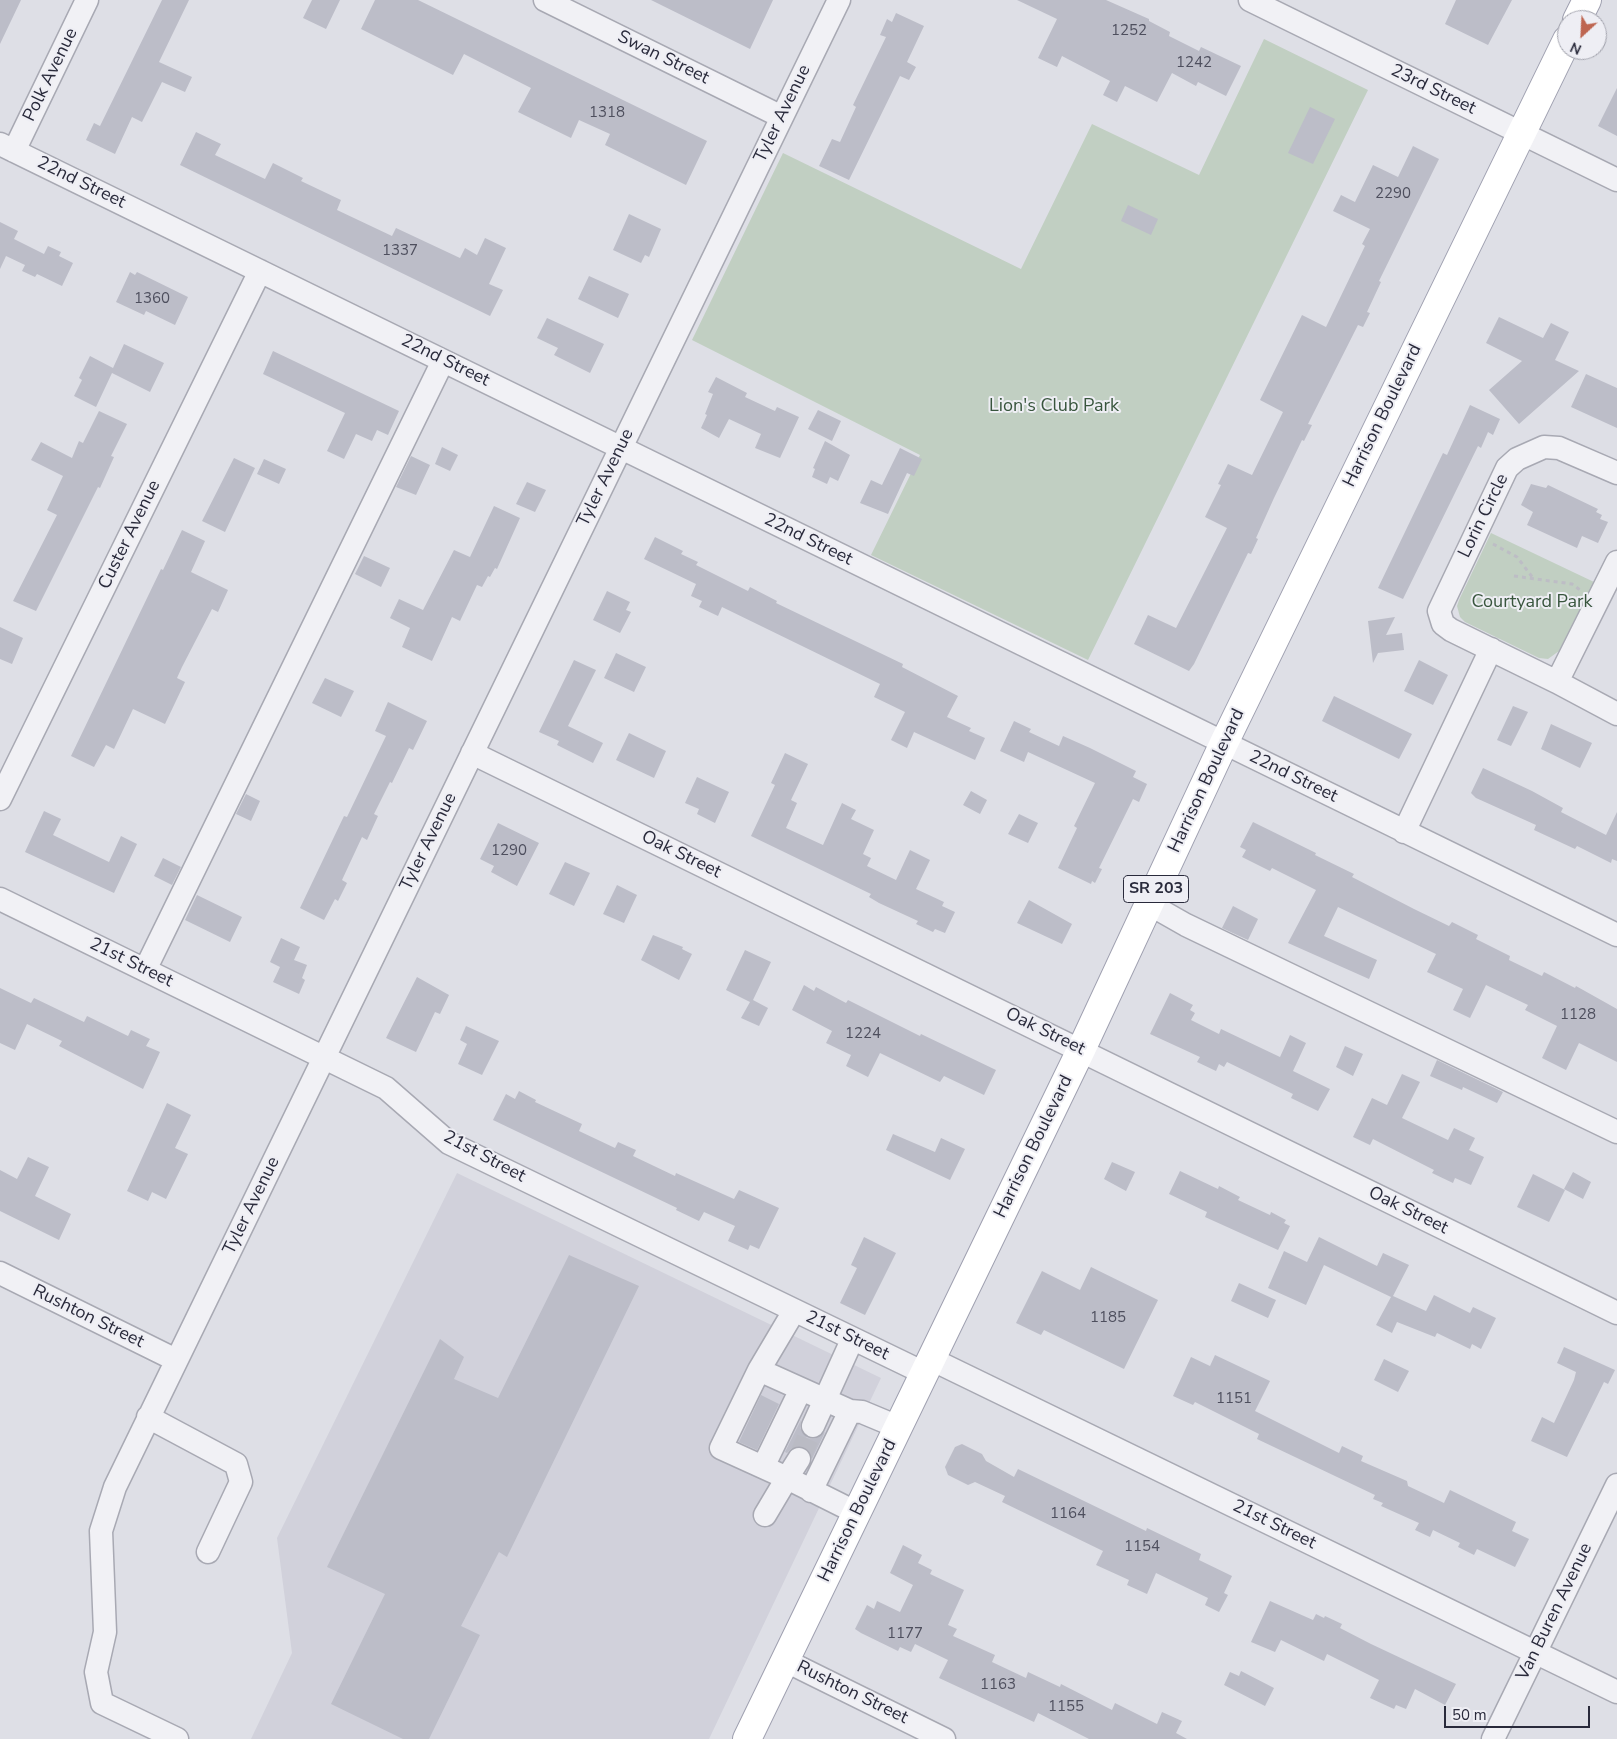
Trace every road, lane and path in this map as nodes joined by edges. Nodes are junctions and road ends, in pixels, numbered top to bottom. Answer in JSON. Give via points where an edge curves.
{"nodes":[{"id":1,"x":87,"y":0,"type":"edge"},
{"id":2,"x":545,"y":0,"type":"edge"},
{"id":3,"x":839,"y":0,"type":"edge"},
{"id":4,"x":1250,"y":0,"type":"edge"},
{"id":5,"x":1557,"y":60,"type":"edge"},
{"id":6,"x":782,"y":117,"type":"junction"},
{"id":7,"x":1521,"y":132,"type":"junction"},
{"id":8,"x":7,"y":147,"type":"edge"},
{"id":9,"x":1617,"y":180,"type":"edge"},
{"id":10,"x":260,"y":271,"type":"junction"},
{"id":11,"x":443,"y":361,"type":"junction"},
{"id":12,"x":621,"y":448,"type":"junction"},
{"id":13,"x":1617,"y":473,"type":"edge"},
{"id":14,"x":1474,"y":536,"type":"junction"},
{"id":15,"x":1617,"y":562,"type":"edge"},
{"id":16,"x":1514,"y":576,"type":"dead end"},
{"id":17,"x":1534,"y":578,"type":"junction"},
{"id":18,"x":1596,"y":602,"type":"junction"},
{"id":19,"x":1491,"y":649,"type":"junction"},
{"id":20,"x":1557,"y":682,"type":"junction"},
{"id":21,"x":1617,"y":714,"type":"edge"},
{"id":22,"x":1224,"y":744,"type":"junction"},
{"id":23,"x":472,"y":753,"type":"junction"},
{"id":24,"x":0,"y":799,"type":"edge"},
{"id":25,"x":1404,"y":832,"type":"junction"},
{"id":26,"x":0,"y":899,"type":"edge"},
{"id":27,"x":1149,"y":904,"type":"junction"},
{"id":28,"x":1617,"y":935,"type":"edge"},
{"id":29,"x":145,"y":970,"type":"junction"},
{"id":30,"x":1081,"y":1050,"type":"junction"},
{"id":31,"x":325,"y":1058,"type":"junction"},
{"id":32,"x":1617,"y":1132,"type":"edge"},
{"id":33,"x":0,"y":1273,"type":"edge"},
{"id":34,"x":794,"y":1311,"type":"junction"},
{"id":35,"x":1617,"y":1313,"type":"edge"},
{"id":36,"x":852,"y":1340,"type":"junction"},
{"id":37,"x":176,"y":1360,"type":"junction"},
{"id":38,"x":927,"y":1366,"type":"junction"},
{"id":39,"x":759,"y":1370,"type":"junction"},
{"id":40,"x":801,"y":1389,"type":"junction"},
{"id":41,"x":826,"y":1400,"type":"junction"},
{"id":42,"x":850,"y":1412,"type":"junction"},
{"id":43,"x":148,"y":1417,"type":"junction"},
{"id":44,"x":813,"y":1426,"type":"tunnel mouth"},
{"id":45,"x":898,"y":1427,"type":"junction"},
{"id":46,"x":799,"y":1459,"type":"tunnel mouth"},
{"id":47,"x":763,"y":1467,"type":"junction"},
{"id":48,"x":787,"y":1478,"type":"junction"},
{"id":49,"x":1617,"y":1486,"type":"edge"},
{"id":50,"x":811,"y":1491,"type":"junction"},
{"id":51,"x":857,"y":1513,"type":"junction"},
{"id":52,"x":765,"y":1515,"type":"dead end"},
{"id":53,"x":208,"y":1552,"type":"dead end"},
{"id":54,"x":1536,"y":1652,"type":"junction"},
{"id":55,"x":786,"y":1661,"type":"junction"},
{"id":56,"x":1617,"y":1692,"type":"edge"},
{"id":57,"x":177,"y":1739,"type":"edge"},
{"id":58,"x":747,"y":1739,"type":"edge"},
{"id":59,"x":944,"y":1739,"type":"edge"},
{"id":60,"x":1493,"y":1739,"type":"edge"}],
"edges":[{"from":1,"to":8,"type":"street","name":"Polk Avenue"},
{"from":2,"to":6,"type":"street","name":"Swan Street"},
{"from":3,"to":6,"type":"street","name":"Tyler Avenue"},
{"from":4,"to":7,"type":"street","name":"23rd Street"},
{"from":5,"to":7,"type":"main road","name":"Harrison Boulevard","number":"SR 203"},
{"from":6,"to":12,"type":"street","name":"Tyler Avenue"},
{"from":7,"to":9,"type":"street","name":"23rd Street"},
{"from":7,"to":22,"type":"main road","name":"Harrison Boulevard","number":"SR 203"},
{"from":8,"to":10,"type":"street","name":"22nd Street"},
{"from":10,"to":11,"type":"street","name":"22nd Street"},
{"from":10,"to":24,"type":"street","name":"Custer Avenue"},
{"from":11,"to":12,"type":"street","name":"22nd Street"},
{"from":11,"to":29,"type":"street"},
{"from":12,"to":22,"type":"street","name":"22nd Street"},
{"from":12,"to":23,"type":"street","name":"Tyler Avenue"},
{"from":13,"to":14,"type":"street","name":"Lorin Circle","via":[[1560,448],[1544,447],[1517,458],[1507,468]]},
{"from":14,"to":17,"type":"path","via":[[1506,549]]},
{"from":14,"to":19,"type":"street","name":"Lorin Circle","via":[[1441,604],[1440,618],[1451,630]]},
{"from":15,"to":18,"type":"street"},
{"from":16,"to":17,"type":"path"},
{"from":17,"to":18,"type":"path","via":[[1572,584]]},
{"from":18,"to":20,"type":"street"},
{"from":19,"to":20,"type":"street","name":"Lorin Circle"},
{"from":19,"to":25,"type":"street"},
{"from":20,"to":21,"type":"street","name":"Lorin Circle"},
{"from":22,"to":25,"type":"street","name":"22nd Street"},
{"from":22,"to":27,"type":"main road","name":"Harrison Boulevard","number":"SR 203"},
{"from":23,"to":30,"type":"street","name":"Oak Street"},
{"from":23,"to":31,"type":"street","name":"Tyler Avenue"},
{"from":25,"to":28,"type":"street","name":"22nd Street"},
{"from":26,"to":29,"type":"street","name":"21st Street"},
{"from":27,"to":30,"type":"main road","name":"Harrison Boulevard","number":"SR 203"},
{"from":27,"to":32,"type":"street","via":[[1186,925]]},
{"from":29,"to":31,"type":"street","name":"21st Street"},
{"from":30,"to":35,"type":"street","name":"Oak Street"},
{"from":30,"to":38,"type":"main road","name":"Harrison Boulevard","number":"SR 203"},
{"from":31,"to":34,"type":"street","name":"21st Street","via":[[386,1088],[449,1143]]},
{"from":31,"to":37,"type":"street","name":"Tyler Avenue"},
{"from":33,"to":37,"type":"street","name":"Rushton Street"},
{"from":34,"to":36,"type":"street","name":"21st Street"},
{"from":34,"to":39,"type":"street"},
{"from":36,"to":38,"type":"street","name":"21st Street"},
{"from":36,"to":41,"type":"street"},
{"from":37,"to":43,"type":"street","name":"Tyler Avenue"},
{"from":38,"to":45,"type":"main road","name":"Harrison Boulevard","number":"SR 203"},
{"from":38,"to":54,"type":"street","name":"21st Street"},
{"from":39,"to":40,"type":"street"},
{"from":39,"to":47,"type":"street","via":[[721,1448]]},
{"from":40,"to":41,"type":"street"},
{"from":40,"to":47,"type":"street"},
{"from":41,"to":42,"type":"street"},
{"from":41,"to":44,"type":"street"},
{"from":42,"to":45,"type":"street","via":[[862,1412]]},
{"from":42,"to":50,"type":"street"},
{"from":43,"to":53,"type":"street","via":[[236,1464],[241,1482]]},
{"from":43,"to":57,"type":"street","name":"Tyler Avenue","via":[[115,1487],[101,1531],[105,1632],[96,1672],[102,1702]]},
{"from":45,"to":51,"type":"main road","name":"Harrison Boulevard","number":"SR 203"},
{"from":46,"to":48,"type":"street"},
{"from":47,"to":48,"type":"street"},
{"from":48,"to":50,"type":"street"},
{"from":48,"to":52,"type":"street"},
{"from":49,"to":54,"type":"street","name":"Van Buren Avenue"},
{"from":50,"to":51,"type":"street"},
{"from":51,"to":55,"type":"main road","name":"Harrison Boulevard","number":"SR 203"},
{"from":54,"to":56,"type":"street","name":"21st Street"},
{"from":54,"to":60,"type":"street","name":"Van Buren Avenue"},
{"from":55,"to":58,"type":"main road","name":"Harrison Boulevard","number":"SR 203"},
{"from":55,"to":59,"type":"street","name":"Rushton Street"}]}
